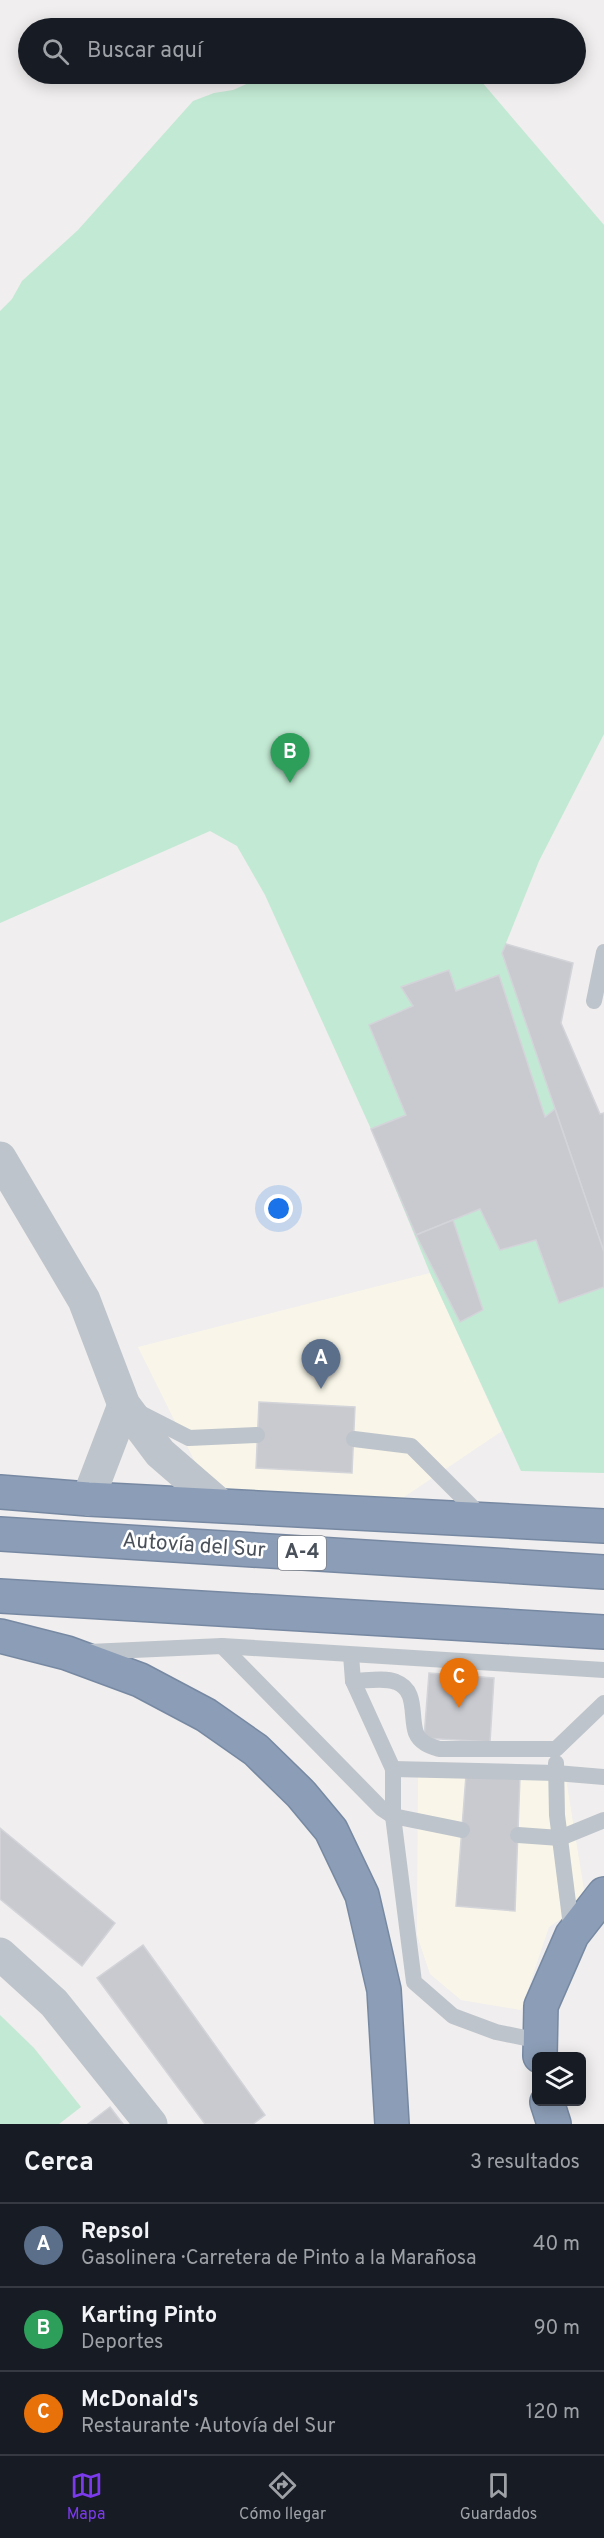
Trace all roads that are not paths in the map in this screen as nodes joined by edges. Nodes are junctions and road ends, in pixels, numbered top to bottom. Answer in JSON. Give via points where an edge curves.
{"nodes":[{"id":1,"x":604,"y":952,"type":"edge"},
{"id":2,"x":594,"y":1001,"type":"dead end"},
{"id":3,"x":0,"y":1158,"type":"edge"},
{"id":4,"x":124,"y":1404,"type":"junction"},
{"id":5,"x":257,"y":1435,"type":"dead end"},
{"id":6,"x":354,"y":1439,"type":"dead end"},
{"id":7,"x":0,"y":1492,"type":"edge"},
{"id":8,"x":88,"y":1499,"type":"junction"},
{"id":9,"x":220,"y":1505,"type":"junction"},
{"id":10,"x":485,"y":1520,"type":"junction"},
{"id":11,"x":604,"y":1526,"type":"edge"},
{"id":12,"x":0,"y":1534,"type":"edge"},
{"id":13,"x":604,"y":1572,"type":"edge"},
{"id":14,"x":0,"y":1596,"type":"edge"},
{"id":15,"x":604,"y":1632,"type":"edge"},
{"id":16,"x":0,"y":1636,"type":"edge"},
{"id":17,"x":222,"y":1646,"type":"junction"},
{"id":18,"x":67,"y":1653,"type":"junction"},
{"id":19,"x":351,"y":1654,"type":"junction"},
{"id":20,"x":604,"y":1670,"type":"edge"},
{"id":21,"x":352,"y":1681,"type":"junction"},
{"id":22,"x":604,"y":1703,"type":"edge"},
{"id":23,"x":556,"y":1749,"type":"junction"},
{"id":24,"x":393,"y":1769,"type":"junction"},
{"id":25,"x":556,"y":1773,"type":"junction"},
{"id":26,"x":604,"y":1777,"type":"edge"},
{"id":27,"x":393,"y":1816,"type":"junction"},
{"id":28,"x":604,"y":1820,"type":"edge"},
{"id":29,"x":462,"y":1830,"type":"dead end"},
{"id":30,"x":518,"y":1835,"type":"dead end"},
{"id":31,"x":560,"y":1838,"type":"junction"},
{"id":32,"x":604,"y":1894,"type":"edge"},
{"id":33,"x":572,"y":1935,"type":"junction"},
{"id":34,"x":0,"y":1954,"type":"edge"},
{"id":35,"x":540,"y":2049,"type":"edge"},
{"id":36,"x":540,"y":2106,"type":"edge"},
{"id":37,"x":548,"y":2106,"type":"edge"},
{"id":38,"x":151,"y":2124,"type":"edge"},
{"id":39,"x":392,"y":2124,"type":"edge"},
{"id":40,"x":538,"y":2124,"type":"edge"},
{"id":41,"x":554,"y":2124,"type":"edge"}],
"edges":[{"from":1,"to":2,"type":"lane"},
{"from":3,"to":4,"type":"street","via":[[84,1300]]},
{"from":4,"to":5,"type":"lane","via":[[189,1438]]},
{"from":4,"to":8,"type":"street"},
{"from":4,"to":9,"type":"street","via":[[160,1453]]},
{"from":6,"to":10,"type":"lane","via":[[411,1446]]},
{"from":7,"to":8,"type":"highway"},
{"from":8,"to":9,"type":"highway"},
{"from":9,"to":10,"type":"highway"},
{"from":10,"to":11,"type":"highway"},
{"from":12,"to":13,"type":"highway","name":"Autovía del Sur","number":"A-4"},
{"from":14,"to":15,"type":"highway"},
{"from":16,"to":18,"type":"highway"},
{"from":17,"to":18,"type":"lane"},
{"from":17,"to":19,"type":"lane"},
{"from":17,"to":27,"type":"lane"},
{"from":18,"to":39,"type":"highway","via":[[140,1680],[206,1715],[256,1750],[302,1794],[331,1830],[362,1895],[384,1990]]},
{"from":19,"to":20,"type":"lane"},
{"from":19,"to":21,"type":"lane"},
{"from":21,"to":23,"type":"lane","via":[[396,1682],[405,1688],[415,1713],[416,1733],[424,1743],[439,1749]]},
{"from":21,"to":24,"type":"lane"},
{"from":22,"to":23,"type":"lane"},
{"from":23,"to":25,"type":"lane"},
{"from":24,"to":25,"type":"lane"},
{"from":24,"to":27,"type":"lane"},
{"from":25,"to":26,"type":"lane"},
{"from":25,"to":31,"type":"lane"},
{"from":27,"to":29,"type":"lane"},
{"from":27,"to":35,"type":"lane","via":[[414,1982],[453,2016]]},
{"from":28,"to":31,"type":"lane"},
{"from":30,"to":31,"type":"lane"},
{"from":31,"to":33,"type":"lane"},
{"from":32,"to":33,"type":"highway"},
{"from":33,"to":35,"type":"highway","via":[[541,2006]]},
{"from":34,"to":38,"type":"street","via":[[54,2003]]},
{"from":36,"to":40,"type":"highway"},
{"from":37,"to":41,"type":"highway"}]}
